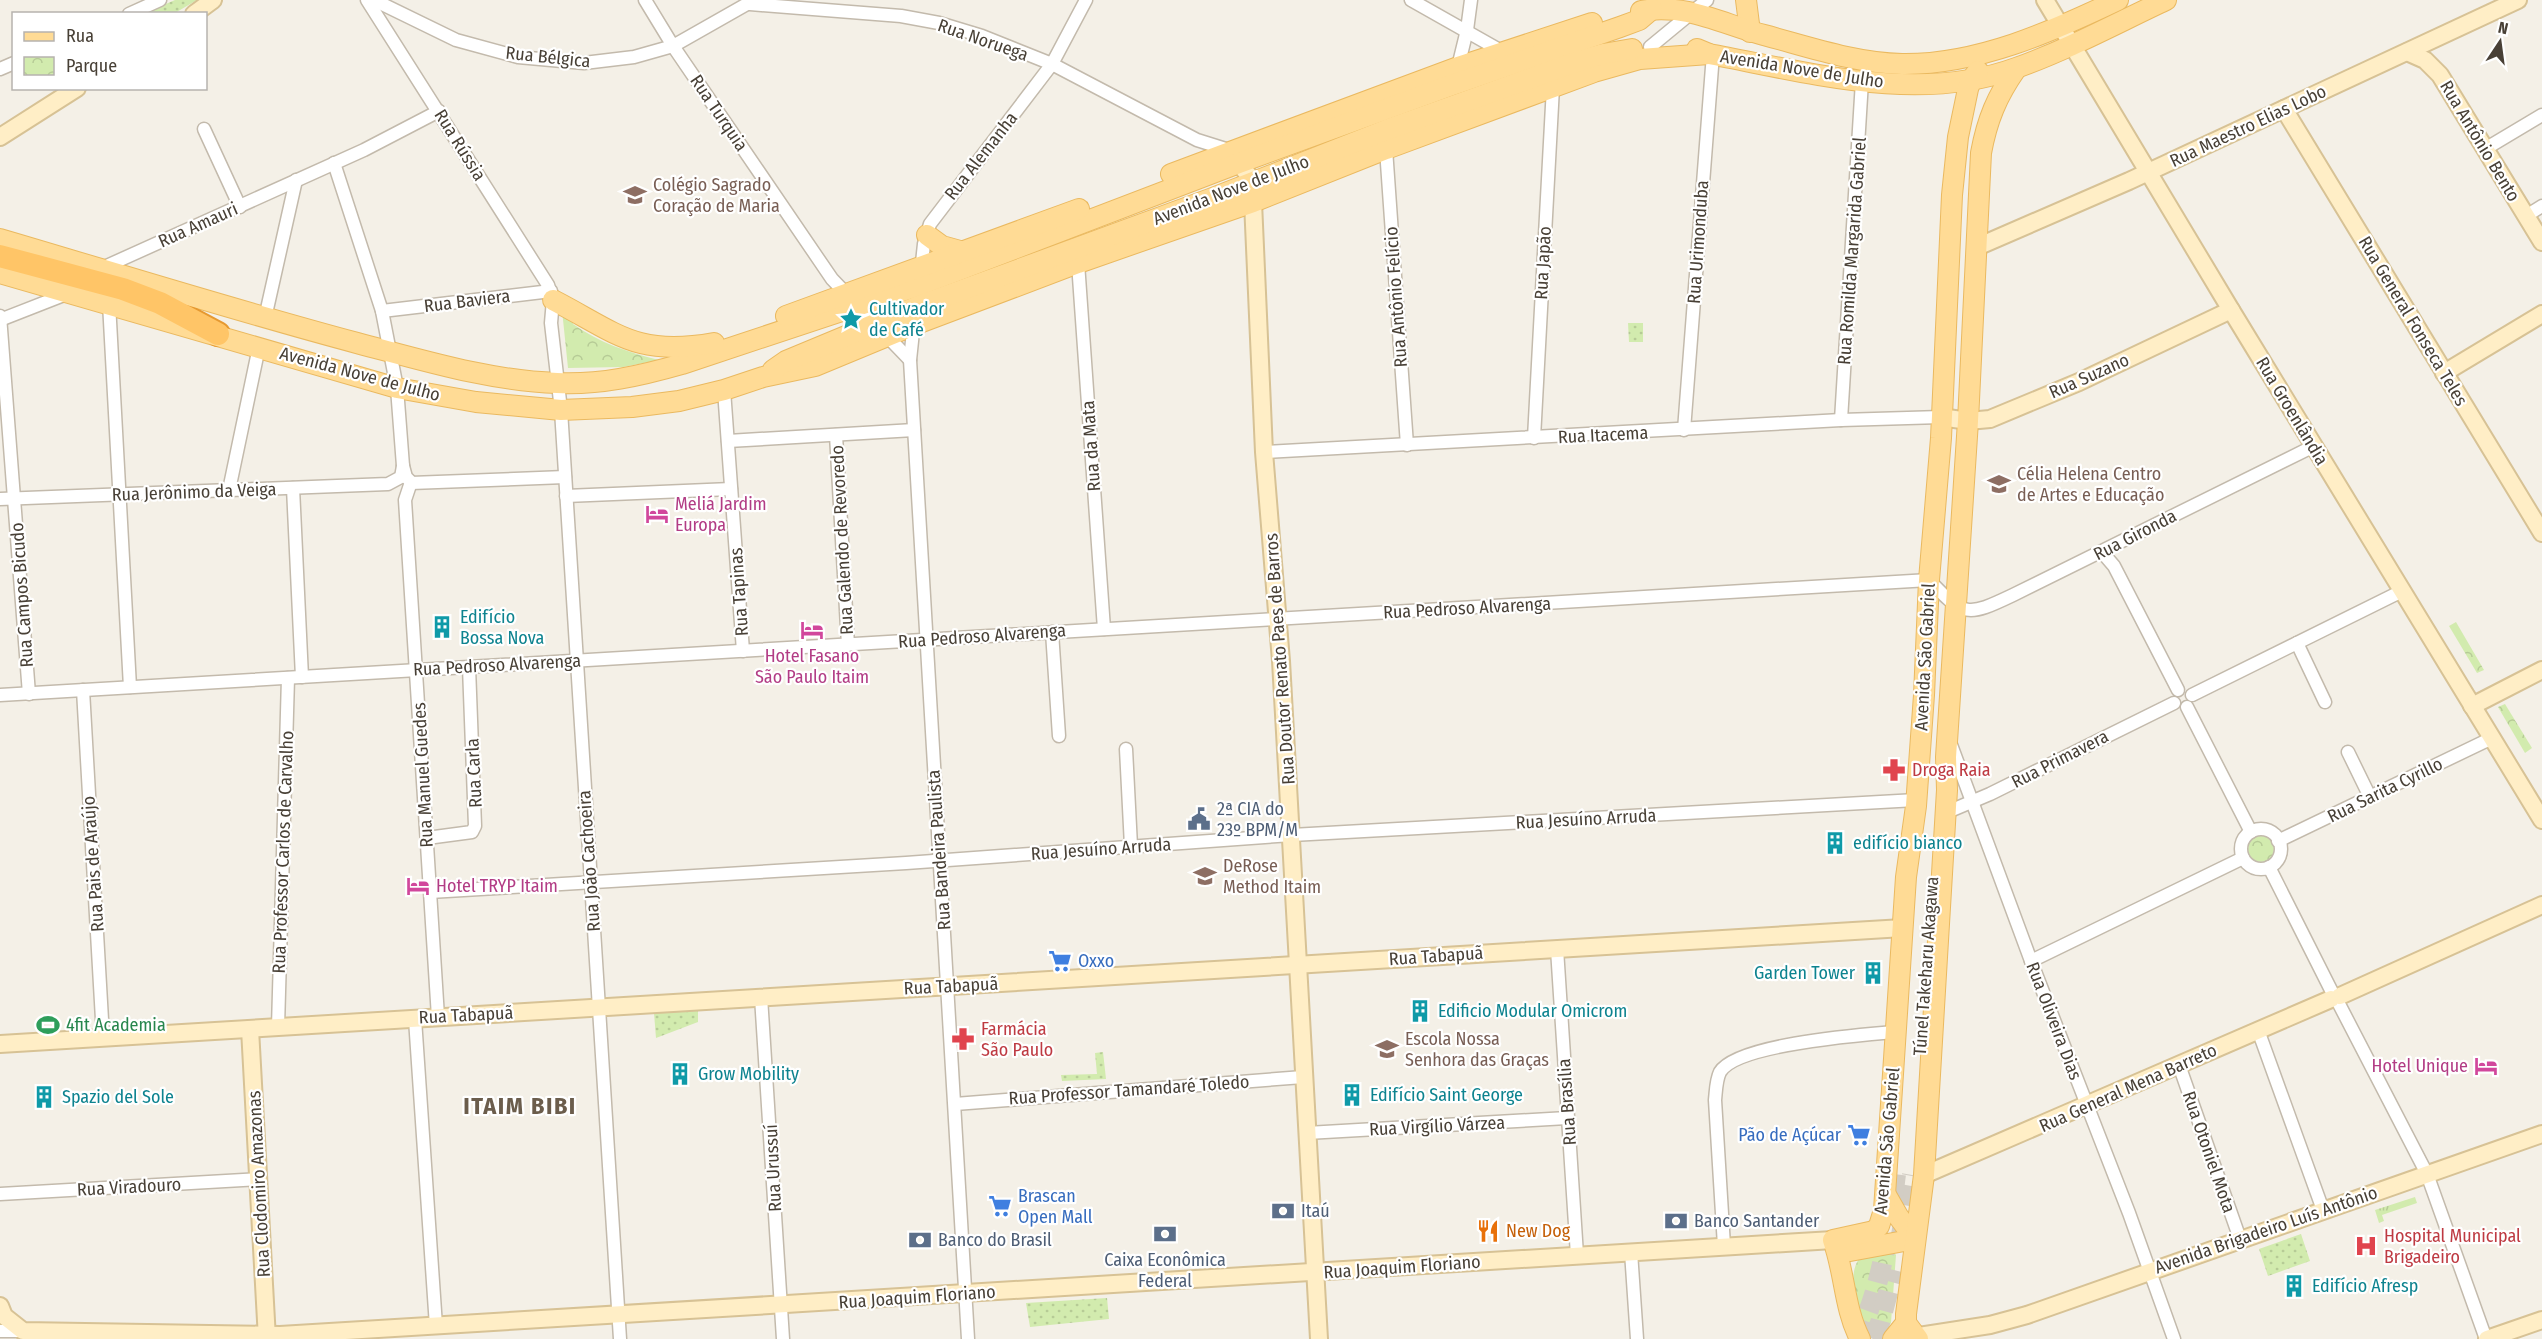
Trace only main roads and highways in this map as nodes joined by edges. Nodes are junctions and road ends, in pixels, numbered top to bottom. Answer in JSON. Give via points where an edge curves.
{"nodes":[{"id":1,"x":1746,"y":0,"type":"edge"},
{"id":2,"x":2118,"y":0,"type":"edge"},
{"id":3,"x":2166,"y":0,"type":"edge"},
{"id":4,"x":1658,"y":5,"type":"edge"},
{"id":5,"x":1700,"y":6,"type":"edge"},
{"id":6,"x":1750,"y":32,"type":"junction"},
{"id":7,"x":1998,"y":49,"type":"junction"},
{"id":8,"x":1711,"y":54,"type":"junction"},
{"id":9,"x":2016,"y":69,"type":"junction"},
{"id":10,"x":1971,"y":80,"type":"junction"},
{"id":11,"x":1928,"y":83,"type":"junction"},
{"id":12,"x":1964,"y":108,"type":"junction"},
{"id":13,"x":1235,"y":157,"type":"junction"},
{"id":14,"x":1252,"y":193,"type":"junction"},
{"id":15,"x":927,"y":235,"type":"road end"},
{"id":16,"x":0,"y":239,"type":"edge"},
{"id":17,"x":960,"y":251,"type":"junction"},
{"id":18,"x":0,"y":256,"type":"edge"},
{"id":19,"x":0,"y":273,"type":"edge"},
{"id":20,"x":920,"y":276,"type":"junction"},
{"id":21,"x":552,"y":295,"type":"road end"},
{"id":22,"x":915,"y":316,"type":"junction"},
{"id":23,"x":218,"y":334,"type":"junction"},
{"id":24,"x":739,"y":342,"type":"junction"},
{"id":25,"x":1946,"y":757,"type":"junction"},
{"id":26,"x":1916,"y":803,"type":"junction"},
{"id":27,"x":1911,"y":1175,"type":"junction"},
{"id":28,"x":1886,"y":1195,"type":"junction"},
{"id":29,"x":1915,"y":1239,"type":"junction"},
{"id":30,"x":1836,"y":1249,"type":"junction"},
{"id":31,"x":1910,"y":1334,"type":"edge"},
{"id":32,"x":1860,"y":1339,"type":"edge"},
{"id":33,"x":1893,"y":1339,"type":"edge"}],
"edges":[{"from":1,"to":6,"type":"main road"},
{"from":2,"to":7,"type":"main road","name":"Avenida Nove de Julho"},
{"from":3,"to":9,"type":"main road","name":"Avenida Nove de Julho"},
{"from":4,"to":5,"type":"main road","name":"Avenida Nove de Julho"},
{"from":4,"to":13,"type":"main road","name":"Avenida Nove de Julho","via":[[1608,17],[1458,67]]},
{"from":4,"to":13,"type":"main road","name":"Avenida Nove de Julho","via":[[1639,20],[1620,27]]},
{"from":5,"to":6,"type":"main road","name":"Avenida Nove de Julho"},
{"from":6,"to":7,"type":"main road","name":"Avenida Nove de Julho","via":[[1857,59],[1900,64],[1944,61]]},
{"from":7,"to":10,"type":"main road","name":"Avenida São Gabriel"},
{"from":8,"to":11,"type":"main road","name":"Avenida Nove de Julho","via":[[1862,81]]},
{"from":8,"to":14,"type":"main road","name":"Avenida Nove de Julho","via":[[1640,59]]},
{"from":8,"to":14,"type":"main road","name":"Avenida Nove de Julho","via":[[1687,48],[1650,47],[1576,62],[1386,130]]},
{"from":9,"to":10,"type":"main road","name":"Avenida Nove de Julho"},
{"from":9,"to":25,"type":"main road","name":"Avenida São Gabriel","via":[[1992,107],[1981,153]]},
{"from":10,"to":11,"type":"main road","name":"Avenida Nove de Julho"},
{"from":10,"to":12,"type":"main road","name":"Avenida São Gabriel"},
{"from":11,"to":12,"type":"main road"},
{"from":12,"to":26,"type":"main road","name":"Avenida São Gabriel","via":[[1952,195]]},
{"from":13,"to":17,"type":"main road","name":"Avenida Nove de Julho","via":[[1208,160]]},
{"from":13,"to":20,"type":"main road","name":"Avenida Nove de Julho"},
{"from":14,"to":22,"type":"main road","name":"Avenida Nove de Julho"},
{"from":14,"to":22,"type":"main road","name":"Avenida Nove de Julho","via":[[1077,263]]},
{"from":15,"to":17,"type":"main road","via":[[942,246]]},
{"from":16,"to":24,"type":"main road","name":"Avenida Nove de Julho","via":[[265,318],[520,380],[601,382],[643,376]]},
{"from":17,"to":20,"type":"main road","name":"Avenida Nove de Julho"},
{"from":18,"to":23,"type":"highway","via":[[160,303]]},
{"from":19,"to":23,"type":"main road","name":"Avenida Nove de Julho"},
{"from":20,"to":24,"type":"main road","name":"Avenida Nove de Julho"},
{"from":21,"to":24,"type":"main road","via":[[622,339],[687,348]]},
{"from":22,"to":23,"type":"main road","name":"Avenida Nove de Julho","via":[[815,366],[679,402],[561,410],[476,402],[397,388]]},
{"from":25,"to":27,"type":"main road","name":"Túnel Takeharu Akagawa","via":[[1933,860]]},
{"from":25,"to":27,"type":"main road","name":"Avenida São Gabriel","via":[[1946,813]]},
{"from":26,"to":27,"type":"main road","name":"Túnel Takeharu Akagawa"},
{"from":26,"to":28,"type":"main road","name":"Avenida São Gabriel","via":[[1895,1032]]},
{"from":27,"to":28,"type":"main road","via":[[1918,1181],[1915,1198],[1903,1200]]},
{"from":27,"to":29,"type":"main road","name":"Avenida São Gabriel"},
{"from":28,"to":29,"type":"main road"},
{"from":28,"to":30,"type":"main road","name":"Avenida São Gabriel","via":[[1882,1219],[1874,1231]]},
{"from":29,"to":30,"type":"main road","via":[[1853,1250]]},
{"from":29,"to":31,"type":"main road","name":"Avenida São Gabriel"},
{"from":30,"to":32,"type":"main road","via":[[1848,1308]]},
{"from":31,"to":33,"type":"main road"}]}
